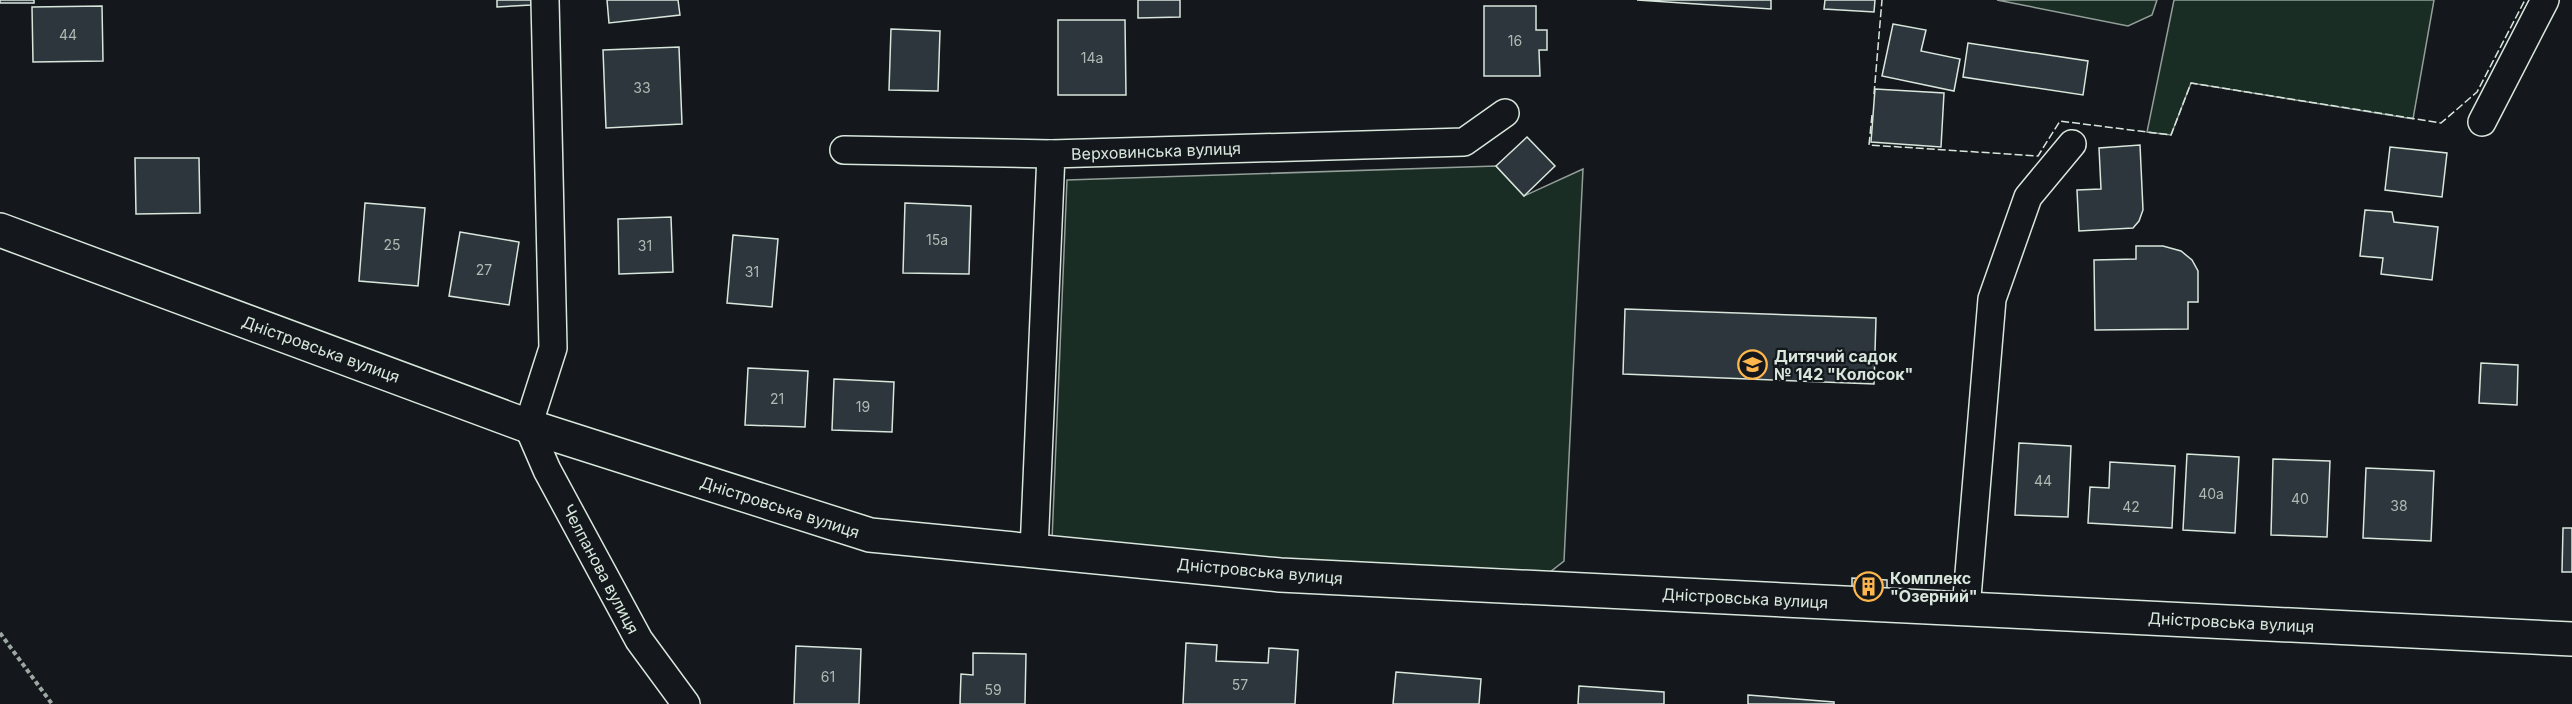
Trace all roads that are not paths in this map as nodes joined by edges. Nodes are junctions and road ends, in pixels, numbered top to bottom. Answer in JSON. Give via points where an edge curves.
{"nodes":[{"id":1,"x":545,"y":0,"type":"edge"},
{"id":2,"x":2545,"y":0,"type":"edge"},
{"id":3,"x":1505,"y":113,"type":"dead end"},
{"id":4,"x":2482,"y":122,"type":"dead end"},
{"id":5,"x":2072,"y":144,"type":"dead end"},
{"id":6,"x":844,"y":150,"type":"dead end"},
{"id":7,"x":1051,"y":154,"type":"junction"},
{"id":8,"x":0,"y":230,"type":"edge"},
{"id":9,"x":528,"y":426,"type":"junction"},
{"id":10,"x":1034,"y":551,"type":"junction"},
{"id":11,"x":1966,"y":609,"type":"junction"},
{"id":12,"x":2572,"y":639,"type":"edge"},
{"id":13,"x":686,"y":704,"type":"edge"}],
"edges":[{"from":1,"to":9,"type":"street","via":[[553,348]]},
{"from":2,"to":4,"type":"street"},
{"from":3,"to":7,"type":"street","name":"Верховинська вулиця","via":[[1464,142]]},
{"from":5,"to":11,"type":"street","via":[[2028,197],[1992,299]]},
{"from":6,"to":7,"type":"street"},
{"from":7,"to":10,"type":"street","name":"Верховинська вулиця"},
{"from":8,"to":9,"type":"street","name":"Дністровська вулиця"},
{"from":9,"to":10,"type":"street","name":"Дністровська вулиця","via":[[870,535]]},
{"from":9,"to":13,"type":"street","name":"Челпанова вулиця","via":[[547,470],[639,640]]},
{"from":10,"to":11,"type":"street","name":"Дністровська вулиця","via":[[1280,575]]},
{"from":11,"to":12,"type":"street","name":"Дністровська вулиця"}]}
